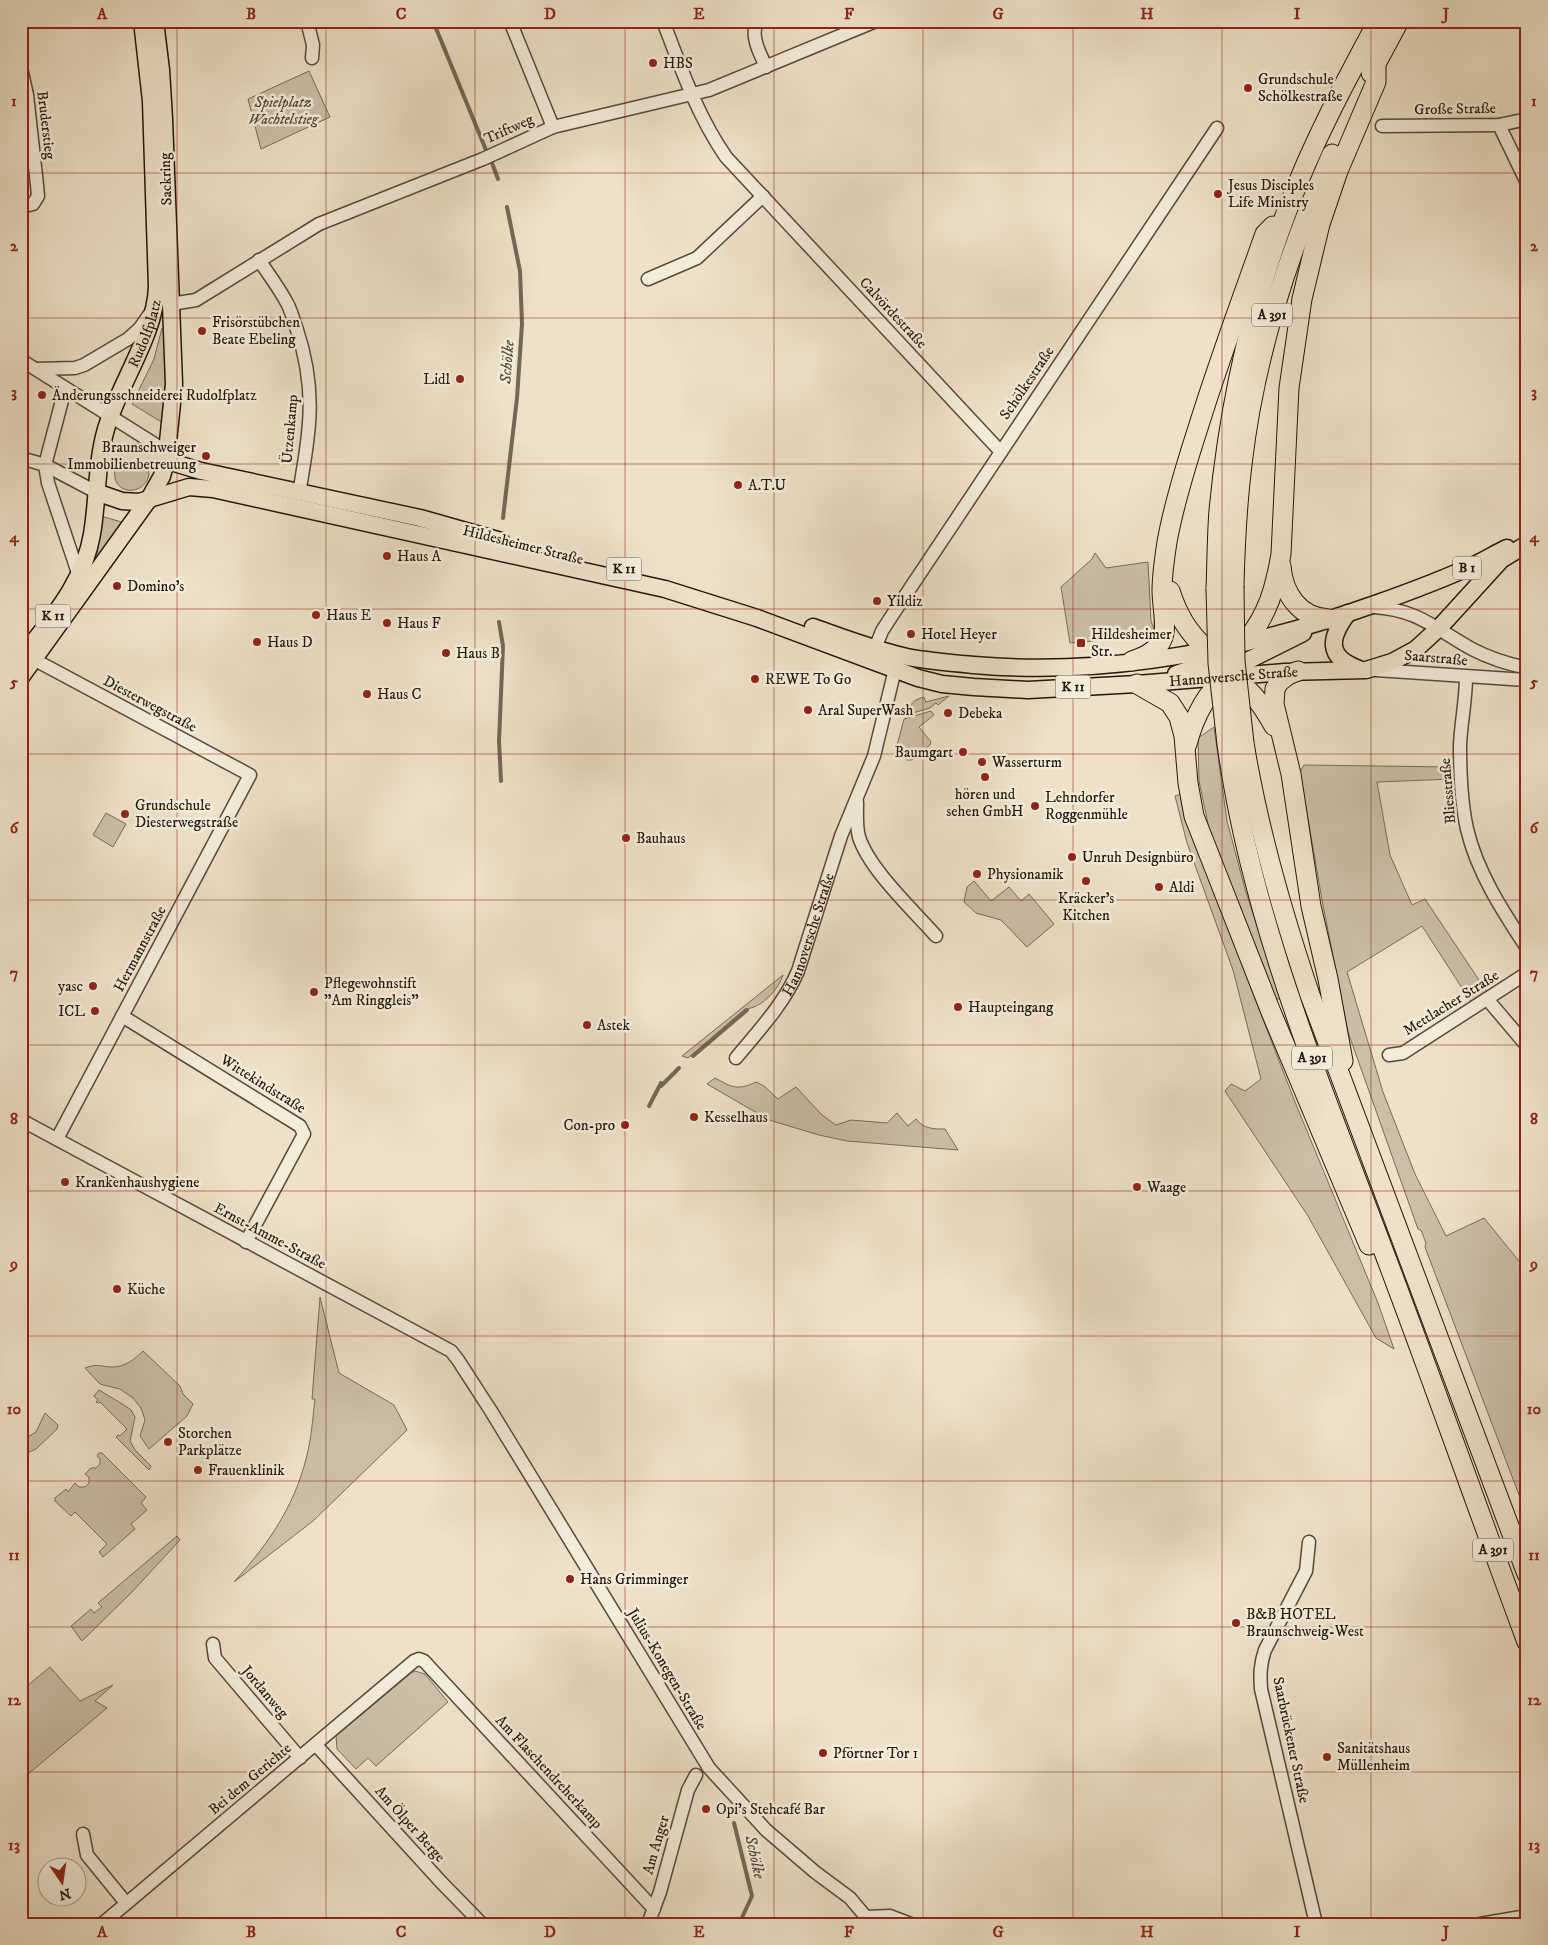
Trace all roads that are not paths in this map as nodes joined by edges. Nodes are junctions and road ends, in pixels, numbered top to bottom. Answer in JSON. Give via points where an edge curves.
{"nodes":[{"id":1,"x":142,"y":21,"type":"edge"},
{"id":2,"x":155,"y":21,"type":"edge"},
{"id":3,"x":307,"y":21,"type":"edge"},
{"id":4,"x":510,"y":21,"type":"edge"},
{"id":5,"x":663,"y":21,"type":"edge"},
{"id":6,"x":757,"y":21,"type":"edge"},
{"id":7,"x":876,"y":21,"type":"edge"},
{"id":8,"x":1378,"y":21,"type":"edge"},
{"id":9,"x":1399,"y":21,"type":"edge"},
{"id":10,"x":312,"y":58,"type":"dead end"},
{"id":11,"x":1376,"y":62,"type":"junction"},
{"id":12,"x":766,"y":67,"type":"junction"},
{"id":13,"x":21,"y":68,"type":"edge"},
{"id":14,"x":691,"y":94,"type":"junction"},
{"id":15,"x":1527,"y":119,"type":"edge"},
{"id":16,"x":1499,"y":125,"type":"junction"},
{"id":17,"x":1382,"y":126,"type":"dead end"},
{"id":18,"x":553,"y":128,"type":"junction"},
{"id":19,"x":1217,"y":128,"type":"dead end"},
{"id":20,"x":1527,"y":183,"type":"edge"},
{"id":21,"x":762,"y":196,"type":"junction"},
{"id":22,"x":21,"y":207,"type":"edge"},
{"id":23,"x":1288,"y":208,"type":"junction"},
{"id":24,"x":259,"y":260,"type":"junction"},
{"id":25,"x":648,"y":279,"type":"dead end"},
{"id":26,"x":164,"y":303,"type":"junction"},
{"id":27,"x":173,"y":336,"type":"joint"},
{"id":28,"x":21,"y":360,"type":"edge"},
{"id":29,"x":36,"y":369,"type":"junction"},
{"id":30,"x":65,"y":389,"type":"junction"},
{"id":31,"x":110,"y":417,"type":"junction"},
{"id":32,"x":1001,"y":452,"type":"junction"},
{"id":33,"x":21,"y":458,"type":"edge"},
{"id":34,"x":166,"y":461,"type":"junction"},
{"id":35,"x":45,"y":465,"type":"junction"},
{"id":36,"x":98,"y":468,"type":"junction"},
{"id":37,"x":96,"y":492,"type":"junction"},
{"id":38,"x":299,"y":492,"type":"junction"},
{"id":39,"x":149,"y":499,"type":"junction"},
{"id":40,"x":1527,"y":541,"type":"edge"},
{"id":41,"x":1527,"y":544,"type":"edge"},
{"id":42,"x":1281,"y":554,"type":"junction"},
{"id":43,"x":1166,"y":560,"type":"junction"},
{"id":44,"x":79,"y":576,"type":"junction"},
{"id":45,"x":1225,"y":587,"type":"junction"},
{"id":46,"x":1367,"y":607,"type":"junction"},
{"id":47,"x":1348,"y":613,"type":"junction"},
{"id":48,"x":1325,"y":620,"type":"junction"},
{"id":49,"x":1438,"y":628,"type":"junction"},
{"id":50,"x":1246,"y":641,"type":"junction"},
{"id":51,"x":873,"y":654,"type":"junction"},
{"id":52,"x":25,"y":657,"type":"edge"},
{"id":53,"x":1210,"y":658,"type":"junction"},
{"id":54,"x":1139,"y":660,"type":"junction"},
{"id":55,"x":897,"y":662,"type":"junction"},
{"id":56,"x":1244,"y":663,"type":"junction"},
{"id":57,"x":1526,"y":668,"type":"edge"},
{"id":58,"x":1363,"y":670,"type":"junction"},
{"id":59,"x":1291,"y":672,"type":"junction"},
{"id":60,"x":1227,"y":676,"type":"junction"},
{"id":61,"x":21,"y":677,"type":"edge"},
{"id":62,"x":1466,"y":677,"type":"junction"},
{"id":63,"x":1503,"y":679,"type":"junction"},
{"id":64,"x":1527,"y":680,"type":"edge"},
{"id":65,"x":1137,"y":684,"type":"junction"},
{"id":66,"x":1236,"y":743,"type":"junction"},
{"id":67,"x":1284,"y":745,"type":"junction"},
{"id":68,"x":1185,"y":755,"type":"junction"},
{"id":69,"x":250,"y":775,"type":"joint"},
{"id":70,"x":857,"y":800,"type":"junction"},
{"id":71,"x":936,"y":936,"type":"dead end"},
{"id":72,"x":1527,"y":948,"type":"edge"},
{"id":73,"x":1527,"y":974,"type":"edge"},
{"id":74,"x":1488,"y":1000,"type":"junction"},
{"id":75,"x":122,"y":1016,"type":"junction"},
{"id":76,"x":1527,"y":1046,"type":"edge"},
{"id":77,"x":1390,"y":1055,"type":"dead end"},
{"id":78,"x":736,"y":1058,"type":"dead end"},
{"id":79,"x":1352,"y":1112,"type":"junction"},
{"id":80,"x":21,"y":1120,"type":"edge"},
{"id":81,"x":57,"y":1139,"type":"junction"},
{"id":82,"x":246,"y":1242,"type":"junction"},
{"id":83,"x":451,"y":1351,"type":"joint"},
{"id":84,"x":1424,"y":1364,"type":"junction"},
{"id":85,"x":1309,"y":1542,"type":"dead end"},
{"id":86,"x":1527,"y":1574,"type":"edge"},
{"id":87,"x":1527,"y":1642,"type":"edge"},
{"id":88,"x":214,"y":1644,"type":"dead end"},
{"id":89,"x":419,"y":1659,"type":"joint"},
{"id":90,"x":316,"y":1745,"type":"junction"},
{"id":91,"x":300,"y":1758,"type":"junction"},
{"id":92,"x":696,"y":1775,"type":"dead end"},
{"id":93,"x":83,"y":1834,"type":"dead end"},
{"id":94,"x":126,"y":1903,"type":"junction"},
{"id":95,"x":654,"y":1909,"type":"junction"},
{"id":96,"x":1527,"y":1916,"type":"edge"},
{"id":97,"x":867,"y":1921,"type":"edge"},
{"id":98,"x":102,"y":1924,"type":"edge"},
{"id":99,"x":482,"y":1924,"type":"edge"},
{"id":100,"x":648,"y":1924,"type":"edge"},
{"id":101,"x":911,"y":1924,"type":"edge"},
{"id":102,"x":1316,"y":1924,"type":"edge"},
{"id":103,"x":1480,"y":1924,"type":"edge"}],
"edges":[{"from":1,"to":26,"type":"main road","name":"Sackring","via":[[151,101],[157,286]]},
{"from":2,"to":26,"type":"main road","name":"Sackring","via":[[163,103]]},
{"from":3,"to":10,"type":"street","via":[[314,45]]},
{"from":4,"to":18,"type":"street"},
{"from":5,"to":14,"type":"street","name":"Calvördestraße"},
{"from":6,"to":12,"type":"street","via":[[754,37]]},
{"from":7,"to":12,"type":"street","name":"Triftweg"},
{"from":8,"to":23,"type":"highway","number":"A 391","via":[[1318,137]]},
{"from":9,"to":11,"type":"highway","number":"A 391"},
{"from":11,"to":42,"type":"highway","via":[[1376,82],[1338,171],[1320,224],[1301,306],[1289,388]]},
{"from":11,"to":45,"type":"highway","number":"A 391","via":[[1309,206],[1273,310],[1242,464]]},
{"from":12,"to":14,"type":"street","name":"Triftweg"},
{"from":13,"to":22,"type":"street","name":"Bruderstieg","via":[[38,196],[33,204]]},
{"from":14,"to":18,"type":"street","name":"Triftweg"},
{"from":14,"to":21,"type":"street","name":"Calvördestraße","via":[[726,157]]},
{"from":15,"to":16,"type":"street","name":"Große Straße"},
{"from":16,"to":17,"type":"street","name":"Große Straße"},
{"from":16,"to":20,"type":"street"},
{"from":18,"to":24,"type":"street","name":"Triftweg","via":[[319,224]]},
{"from":19,"to":32,"type":"street","name":"Schölkestraße"},
{"from":21,"to":25,"type":"street","via":[[697,258]]},
{"from":21,"to":32,"type":"street","name":"Calvördestraße"},
{"from":23,"to":43,"type":"highway","via":[[1266,234],[1234,318],[1184,473]]},
{"from":23,"to":45,"type":"highway","number":"A 391","via":[[1250,329],[1231,415],[1219,512]]},
{"from":24,"to":26,"type":"street","name":"Triftweg","via":[[196,300]]},
{"from":24,"to":38,"type":"street","name":"Ützenkamp","via":[[289,306],[310,385],[310,426]]},
{"from":26,"to":27,"type":"main road","name":"Sackring"},
{"from":26,"to":29,"type":"street","name":"Rudolfplatz","via":[[128,339],[84,365]]},
{"from":26,"to":31,"type":"main road","name":"Rudolfplatz","via":[[147,330]]},
{"from":27,"to":34,"type":"main road","name":"Rudolfplatz","via":[[174,392]]},
{"from":28,"to":29,"type":"street"},
{"from":29,"to":30,"type":"street"},
{"from":30,"to":31,"type":"street"},
{"from":30,"to":35,"type":"street"},
{"from":31,"to":34,"type":"street","via":[[161,448]]},
{"from":31,"to":36,"type":"main road","name":"Rudolfplatz"},
{"from":32,"to":51,"type":"street","name":"Schölkestraße","via":[[882,631]]},
{"from":33,"to":35,"type":"street"},
{"from":34,"to":36,"type":"main road","number":"K 11","via":[[141,453],[124,452]]},
{"from":34,"to":38,"type":"main road","name":"Hildesheimer Straße","number":"K 11"},
{"from":34,"to":39,"type":"main road","name":"Rudolfplatz"},
{"from":35,"to":37,"type":"street"},
{"from":35,"to":44,"type":"street"},
{"from":36,"to":37,"type":"main road","name":"Rudolfplatz","number":"K 11"},
{"from":37,"to":39,"type":"main road","number":"K 11","via":[[122,501]]},
{"from":37,"to":44,"type":"main road","name":"Rudolfplatz","number":"K 11","via":[[92,536]]},
{"from":38,"to":51,"type":"main road","name":"Hildesheimer Straße","number":"K 11","via":[[420,518],[488,538],[670,580],[731,598]]},
{"from":39,"to":51,"type":"main road","name":"Hildesheimer Straße","number":"K 11","via":[[189,487],[212,488],[665,589]]},
{"from":39,"to":52,"type":"main road","name":"Rudolfplatz","number":"K 11","via":[[72,608]]},
{"from":40,"to":46,"type":"main road","name":"Hannoversche Straße","number":"B 1","via":[[1444,578]]},
{"from":41,"to":49,"type":"main road","name":"Hannoversche Straße","number":"B 1","via":[[1501,560]]},
{"from":42,"to":48,"type":"highway","via":[[1284,584],[1294,603]]},
{"from":42,"to":50,"type":"highway","via":[[1271,600],[1260,624]]},
{"from":43,"to":53,"type":"highway","via":[[1168,584],[1179,617]]},
{"from":43,"to":54,"type":"highway","via":[[1162,590],[1166,622],[1164,636],[1150,653]]},
{"from":44,"to":52,"type":"main road","number":"K 11"},
{"from":45,"to":66,"type":"highway","number":"A 391","bridge":true,"via":[[1218,663]]},
{"from":46,"to":47,"type":"main road","name":"Hannoversche Straße","number":"K 11"},
{"from":46,"to":49,"type":"street","number":"K 11","via":[[1392,608]]},
{"from":47,"to":48,"type":"main road","name":"Hannoversche Straße","number":"K 11"},
{"from":47,"to":58,"type":"main road","via":[[1335,634],[1335,648],[1343,662]]},
{"from":48,"to":50,"type":"main road","name":"Hannoversche Straße","number":"K 11"},
{"from":48,"to":56,"type":"main road"},
{"from":49,"to":57,"type":"street","name":"Saarstraße","number":"K 11","via":[[1481,654]]},
{"from":49,"to":58,"type":"main road","name":"Hannoversche Straße","number":"B 1","via":[[1405,656]]},
{"from":50,"to":53,"type":"main road","name":"Hannoversche Straße","number":"K 11"},
{"from":51,"to":55,"type":"main road","name":"Hildesheimer Straße","number":"K 11"},
{"from":52,"to":61,"type":"main road","number":"K 11"},
{"from":52,"to":69,"type":"street","name":"Diesterwegstraße"},
{"from":53,"to":54,"type":"main road","name":"Hannoversche Straße","number":"K 11"},
{"from":53,"to":56,"type":"main road"},
{"from":53,"to":60,"type":"main road"},
{"from":53,"to":65,"type":"main road"},
{"from":54,"to":55,"type":"main road","name":"Hannoversche Straße","number":"K 11","via":[[1080,667],[1012,668]]},
{"from":55,"to":65,"type":"main road","name":"Hannoversche Straße","number":"K 11","via":[[937,683],[1010,690]]},
{"from":55,"to":70,"type":"street","name":"Hannoversche Straße","via":[[874,756]]},
{"from":56,"to":59,"type":"main road"},
{"from":56,"to":60,"type":"main road"},
{"from":57,"to":63,"type":"street","name":"Saarstraße"},
{"from":58,"to":59,"type":"main road","name":"Hannoversche Straße","number":"B 1"},
{"from":58,"to":62,"type":"street","name":"Saarstraße","via":[[1431,672]]},
{"from":59,"to":60,"type":"main road","name":"Hannoversche Straße","number":"K 11"},
{"from":59,"to":67,"type":"highway","via":[[1275,690],[1274,704]]},
{"from":60,"to":65,"type":"main road","name":"Hannoversche Straße","number":"K 11"},
{"from":60,"to":67,"type":"highway","via":[[1252,693]]},
{"from":60,"to":68,"type":"highway","via":[[1211,692],[1197,715]]},
{"from":62,"to":63,"type":"street","name":"Saarstraße"},
{"from":62,"to":72,"type":"street","name":"Bliesstraße","via":[[1460,754],[1462,803],[1467,830],[1478,862],[1503,912]]},
{"from":63,"to":64,"type":"street","name":"Saarstraße"},
{"from":65,"to":68,"type":"highway","via":[[1175,708],[1183,727]]},
{"from":66,"to":79,"type":"highway","number":"A 391","via":[[1250,783],[1288,928]]},
{"from":66,"to":84,"type":"highway","number":"A 391","via":[[1239,819],[1269,934]]},
{"from":67,"to":79,"type":"highway","via":[[1292,774],[1311,906]]},
{"from":68,"to":84,"type":"highway","via":[[1194,816],[1397,1312]]},
{"from":69,"to":75,"type":"street","name":"Hermannstraße"},
{"from":70,"to":71,"type":"street","name":"Hannoversche Straße","via":[[859,836],[865,851]]},
{"from":70,"to":78,"type":"street","name":"Hannoversche Straße","via":[[840,836],[792,985]]},
{"from":73,"to":74,"type":"street","name":"Mettlacher Straße"},
{"from":74,"to":76,"type":"street"},
{"from":74,"to":77,"type":"street","name":"Mettlacher Straße","via":[[1403,1052]]},
{"from":75,"to":81,"type":"street","name":"Hermannstraße"},
{"from":75,"to":82,"type":"street","name":"Wittekindstraße","via":[[304,1130]]},
{"from":79,"to":86,"type":"highway","number":"A 391"},
{"from":80,"to":81,"type":"street","name":"Ernst-Amme-Straße"},
{"from":81,"to":82,"type":"street","name":"Ernst-Amme-Straße"},
{"from":82,"to":83,"type":"street","name":"Ernst-Amme-Straße"},
{"from":83,"to":97,"type":"street","name":"Julius-Konegen-Straße","via":[[709,1768],[766,1830],[850,1898]]},
{"from":84,"to":87,"type":"highway","number":"A 391"},
{"from":85,"to":102,"type":"street","name":"Saarbrückener Straße","via":[[1306,1570],[1267,1646],[1260,1675]]},
{"from":88,"to":91,"type":"street","name":"Jordanweg","via":[[215,1658]]},
{"from":89,"to":90,"type":"street","name":"Bei dem Gerichte"},
{"from":89,"to":95,"type":"street","name":"Am Flaschendreherkamp"},
{"from":90,"to":91,"type":"street","name":"Bei dem Gerichte"},
{"from":90,"to":99,"type":"street","name":"Am Ölper Berge"},
{"from":91,"to":94,"type":"street","name":"Bei dem Gerichte"},
{"from":92,"to":95,"type":"street","name":"Am Anger","via":[[688,1790]]},
{"from":93,"to":94,"type":"street","via":[[87,1854]]},
{"from":94,"to":98,"type":"street","name":"Bei dem Gerichte"},
{"from":95,"to":100,"type":"street","name":"Am Anger"},
{"from":96,"to":103,"type":"street"},
{"from":97,"to":101,"type":"street","via":[[890,1916]]}]}
